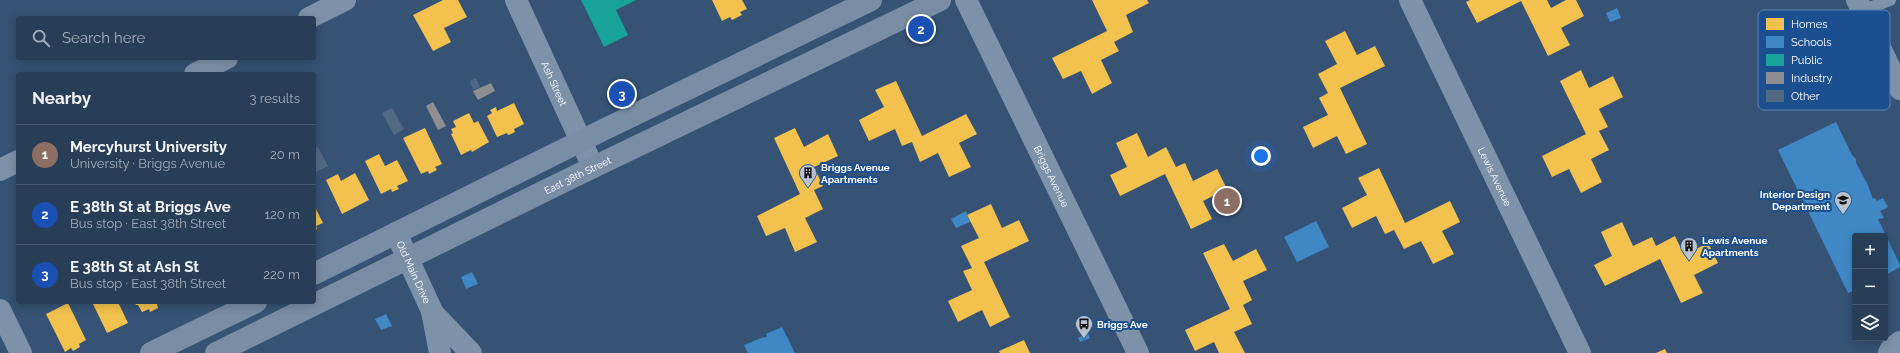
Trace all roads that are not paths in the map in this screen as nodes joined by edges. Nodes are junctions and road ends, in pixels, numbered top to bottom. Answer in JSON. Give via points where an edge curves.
{"nodes":[{"id":1,"x":345,"y":0,"type":"edge"},
{"id":2,"x":516,"y":0,"type":"edge"},
{"id":3,"x":871,"y":0,"type":"edge"},
{"id":4,"x":940,"y":0,"type":"edge"},
{"id":5,"x":966,"y":0,"type":"edge"},
{"id":6,"x":1410,"y":0,"type":"edge"},
{"id":7,"x":1890,"y":0,"type":"edge"},
{"id":8,"x":1860,"y":5,"type":"edge"},
{"id":9,"x":313,"y":16,"type":"edge"},
{"id":10,"x":223,"y":60,"type":"edge"},
{"id":11,"x":1890,"y":68,"type":"edge"},
{"id":12,"x":199,"y":72,"type":"edge"},
{"id":13,"x":1900,"y":89,"type":"edge"},
{"id":14,"x":581,"y":141,"type":"junction"},
{"id":15,"x":16,"y":162,"type":"edge"},
{"id":16,"x":593,"y":167,"type":"junction"},
{"id":17,"x":0,"y":170,"type":"edge"},
{"id":18,"x":396,"y":233,"type":"junction"},
{"id":19,"x":408,"y":258,"type":"junction"},
{"id":20,"x":316,"y":273,"type":"edge"},
{"id":21,"x":252,"y":304,"type":"edge"},
{"id":22,"x":315,"y":304,"type":"edge"},
{"id":23,"x":316,"y":304,"type":"edge"},
{"id":24,"x":0,"y":310,"type":"edge"},
{"id":25,"x":432,"y":311,"type":"junction"},
{"id":26,"x":1900,"y":342,"type":"edge"},
{"id":27,"x":22,"y":353,"type":"edge"},
{"id":28,"x":151,"y":353,"type":"edge"},
{"id":29,"x":216,"y":353,"type":"edge"},
{"id":30,"x":440,"y":353,"type":"edge"},
{"id":31,"x":471,"y":353,"type":"edge"},
{"id":32,"x":1138,"y":353,"type":"edge"},
{"id":33,"x":1580,"y":353,"type":"edge"},
{"id":34,"x":1889,"y":353,"type":"edge"}],
"edges":[{"from":1,"to":9,"type":"street"},
{"from":2,"to":14,"type":"street","name":"Ash Street"},
{"from":3,"to":14,"type":"main road"},
{"from":4,"to":16,"type":"main road","name":"East 38th Street"},
{"from":5,"to":32,"type":"street","name":"Briggs Avenue"},
{"from":6,"to":33,"type":"street","name":"Lewis Avenue"},
{"from":7,"to":8,"type":"lane"},
{"from":10,"to":12,"type":"street"},
{"from":11,"to":13,"type":"street"},
{"from":14,"to":16,"type":"street","name":"Ash Street"},
{"from":14,"to":18,"type":"main road"},
{"from":15,"to":17,"type":"street"},
{"from":16,"to":19,"type":"main road","name":"East 38th Street"},
{"from":18,"to":19,"type":"street","name":"Old Main Drive"},
{"from":18,"to":20,"type":"main road"},
{"from":19,"to":23,"type":"main road","name":"East 38th Street"},
{"from":19,"to":25,"type":"street","name":"Old Main Drive"},
{"from":21,"to":28,"type":"main road"},
{"from":22,"to":29,"type":"main road","name":"East 38th Street"},
{"from":24,"to":27,"type":"street"},
{"from":25,"to":30,"type":"street","name":"Old Main Drive"},
{"from":25,"to":31,"type":"street","name":"Old Main Drive"},
{"from":26,"to":34,"type":"street"}]}
